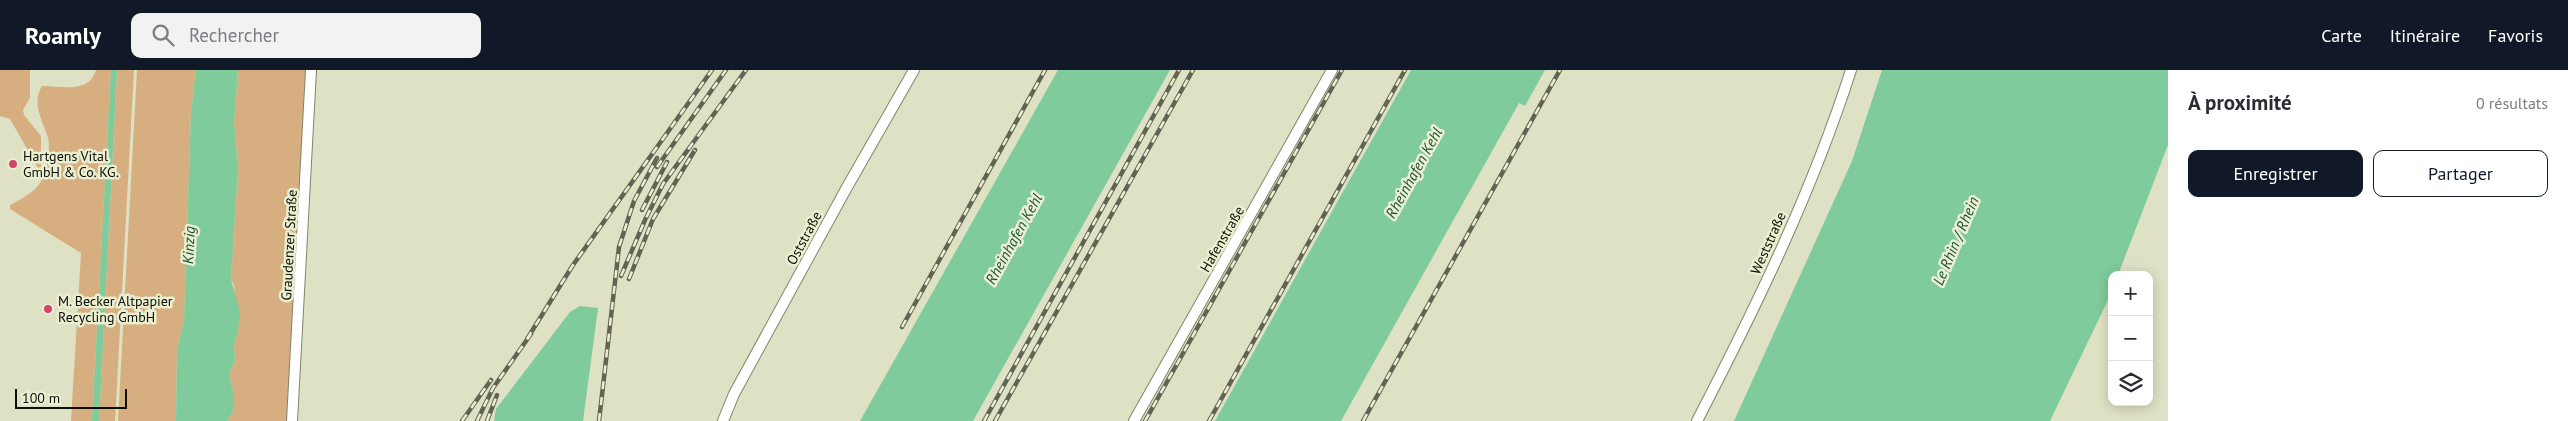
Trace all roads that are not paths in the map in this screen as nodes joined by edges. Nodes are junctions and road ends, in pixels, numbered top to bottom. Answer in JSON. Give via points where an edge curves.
{"nodes":[{"id":1,"x":311,"y":70,"type":"edge"},
{"id":2,"x":914,"y":70,"type":"edge"},
{"id":3,"x":1332,"y":70,"type":"edge"},
{"id":4,"x":1851,"y":70,"type":"edge"},
{"id":5,"x":292,"y":421,"type":"edge"},
{"id":6,"x":723,"y":421,"type":"edge"},
{"id":7,"x":1134,"y":421,"type":"edge"},
{"id":8,"x":1697,"y":421,"type":"edge"}],
"edges":[{"from":1,"to":5,"type":"street","name":"Graudenzer Straße"},
{"from":2,"to":6,"type":"street","name":"Oststraße","via":[[734,394]]},
{"from":3,"to":7,"type":"street","name":"Hafenstraße"},
{"from":4,"to":8,"type":"street","name":"Weststraße","via":[[1794,220]]}]}
